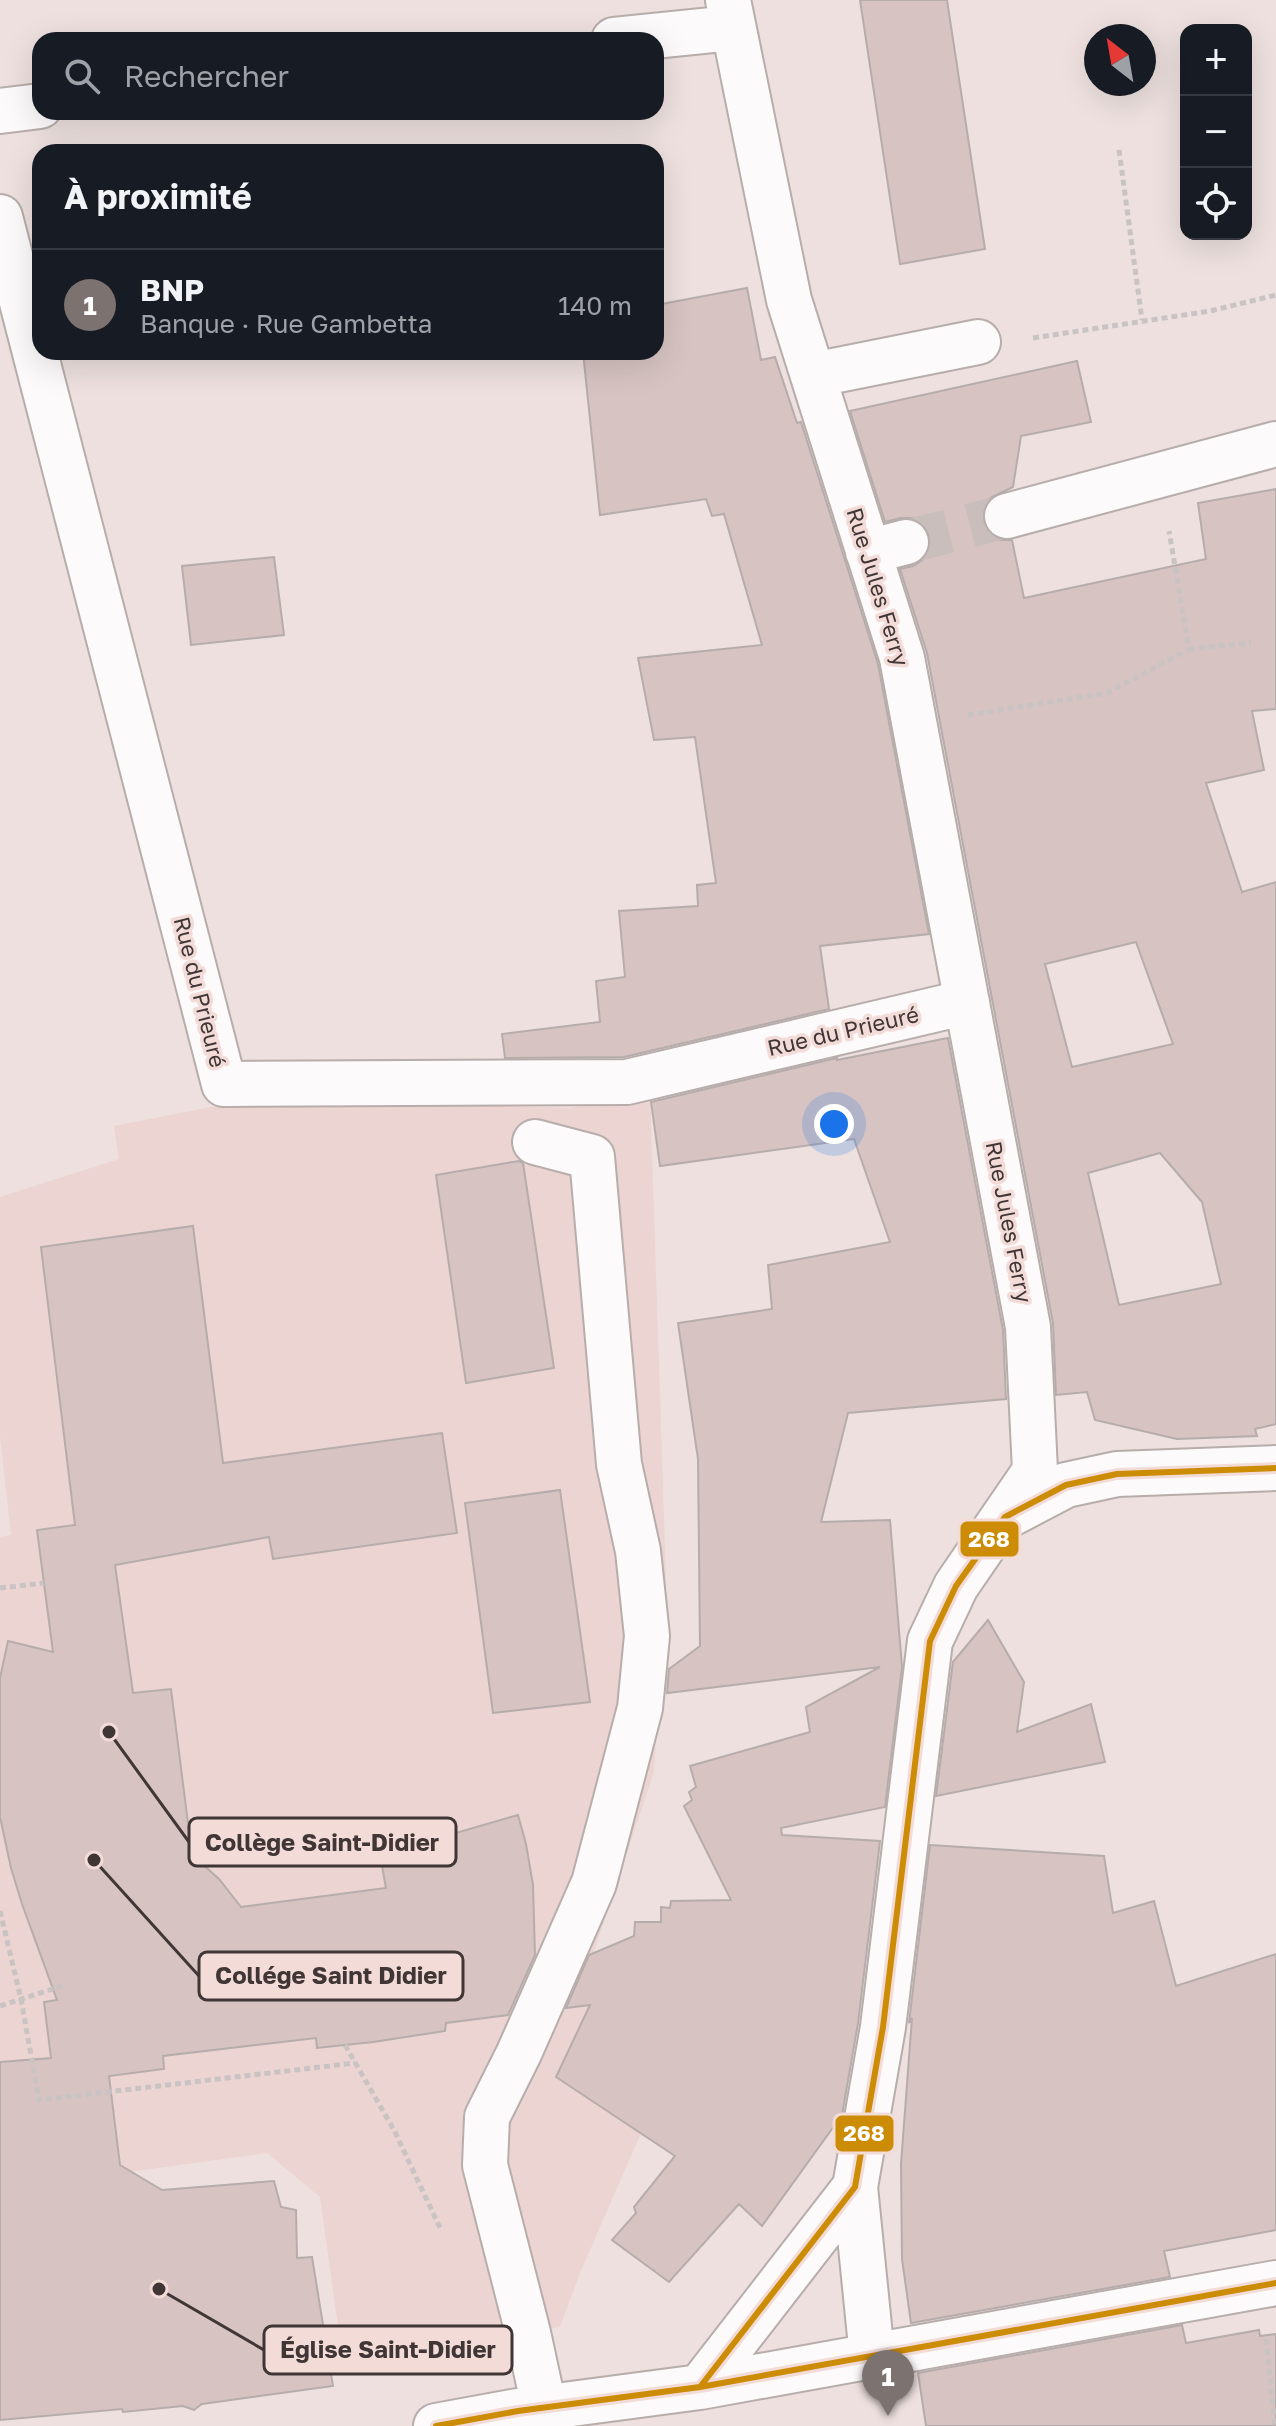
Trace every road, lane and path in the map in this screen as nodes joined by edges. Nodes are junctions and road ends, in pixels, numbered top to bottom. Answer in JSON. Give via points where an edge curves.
{"nodes":[{"id":1,"x":730,"y":14,"type":"edge"},
{"id":2,"x":650,"y":32,"type":"edge"},
{"id":3,"x":32,"y":107,"type":"edge"},
{"id":4,"x":0,"y":111,"type":"edge"},
{"id":5,"x":1119,"y":150,"type":"dead end"},
{"id":6,"x":0,"y":217,"type":"edge"},
{"id":7,"x":1276,"y":295,"type":"edge"},
{"id":8,"x":1142,"y":320,"type":"junction"},
{"id":9,"x":32,"y":341,"type":"edge"},
{"id":10,"x":978,"y":342,"type":"joint"},
{"id":11,"x":37,"y":360,"type":"edge"},
{"id":12,"x":813,"y":375,"type":"junction"},
{"id":13,"x":1276,"y":444,"type":"edge"},
{"id":14,"x":1159,"y":475,"type":"junction"},
{"id":15,"x":1007,"y":516,"type":"tunnel mouth"},
{"id":16,"x":1251,"y":643,"type":"dead end"},
{"id":17,"x":1189,"y":649,"type":"junction"},
{"id":18,"x":914,"y":723,"type":"junction"},
{"id":19,"x":967,"y":1002,"type":"junction"},
{"id":20,"x":535,"y":1142,"type":"dead end"},
{"id":21,"x":1276,"y":1468,"type":"edge"},
{"id":22,"x":1005,"y":1517,"type":"junction"},
{"id":23,"x":44,"y":1583,"type":"dead end"},
{"id":24,"x":0,"y":1588,"type":"edge"},
{"id":25,"x":0,"y":1911,"type":"edge"},
{"id":26,"x":62,"y":1986,"type":"dead end"},
{"id":27,"x":21,"y":1999,"type":"junction"},
{"id":28,"x":0,"y":2006,"type":"edge"},
{"id":29,"x":345,"y":2045,"type":"dead end"},
{"id":30,"x":355,"y":2063,"type":"junction"},
{"id":31,"x":855,"y":2187,"type":"junction"},
{"id":32,"x":442,"y":2231,"type":"dead end"},
{"id":33,"x":1268,"y":2285,"type":"edge"},
{"id":34,"x":872,"y":2356,"type":"junction"},
{"id":35,"x":700,"y":2387,"type":"junction"},
{"id":36,"x":544,"y":2407,"type":"junction"},
{"id":37,"x":436,"y":2426,"type":"edge"},
{"id":38,"x":1275,"y":2426,"type":"edge"}],
"edges":[{"from":1,"to":2,"type":"street"},
{"from":1,"to":12,"type":"street","name":"Rue Jules Ferry","via":[[789,300]]},
{"from":3,"to":4,"type":"street"},
{"from":5,"to":8,"type":"path"},
{"from":6,"to":9,"type":"street","name":"Rue du Prieuré"},
{"from":7,"to":8,"type":"path"},
{"from":8,"to":10,"type":"path"},
{"from":10,"to":12,"type":"street"},
{"from":11,"to":19,"type":"street","name":"Rue du Prieuré","via":[[224,1084],[627,1082]]},
{"from":12,"to":18,"type":"street","name":"Rue Jules Ferry","via":[[887,547]]},
{"from":13,"to":14,"type":"street"},
{"from":14,"to":15,"type":"street"},
{"from":14,"to":17,"type":"path"},
{"from":16,"to":17,"type":"path"},
{"from":17,"to":18,"type":"path","via":[[1107,693]]},
{"from":18,"to":19,"type":"street","name":"Rue Jules Ferry"},
{"from":19,"to":22,"type":"street","name":"Rue Jules Ferry","via":[[1028,1327],[1035,1471]]},
{"from":20,"to":36,"type":"street","via":[[592,1157],[619,1464],[638,1551],[647,1636],[640,1708],[594,1883],[487,2117],[485,2165]]},
{"from":21,"to":22,"type":"street","via":[[1117,1474],[1066,1485]]},
{"from":22,"to":31,"type":"street","name":"Rue Jules Ferry","via":[[956,1586],[930,1641],[883,2027]]},
{"from":23,"to":24,"type":"path"},
{"from":25,"to":27,"type":"path"},
{"from":26,"to":27,"type":"path"},
{"from":27,"to":28,"type":"path"},
{"from":27,"to":30,"type":"path","via":[[39,2100]]},
{"from":29,"to":30,"type":"path"},
{"from":30,"to":32,"type":"path"},
{"from":31,"to":34,"type":"street"},
{"from":31,"to":35,"type":"street","name":"Rue Jules Ferry"},
{"from":33,"to":34,"type":"street"},
{"from":33,"to":38,"type":"path"},
{"from":34,"to":35,"type":"street"},
{"from":35,"to":36,"type":"street"},
{"from":36,"to":37,"type":"street"}]}
